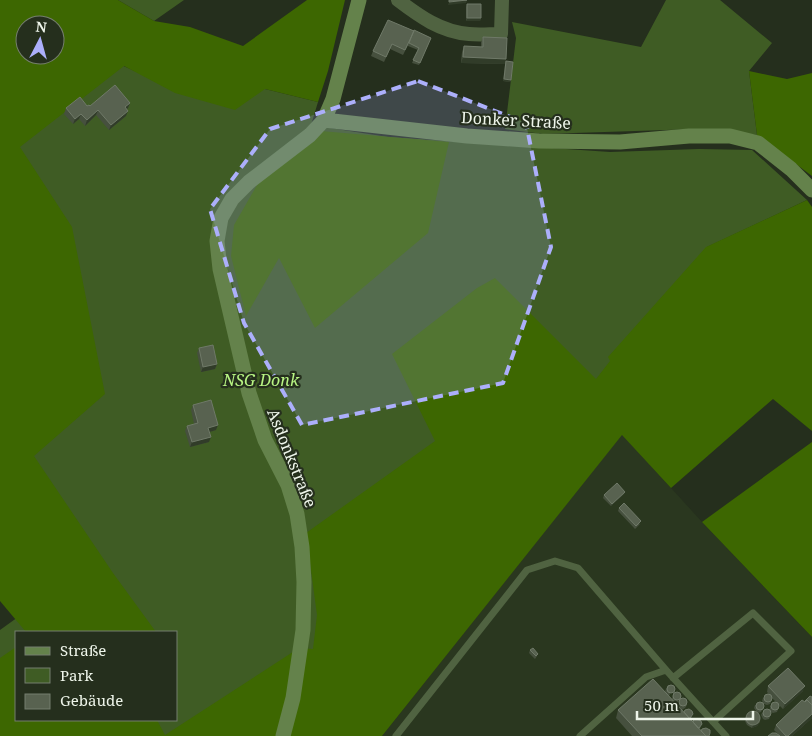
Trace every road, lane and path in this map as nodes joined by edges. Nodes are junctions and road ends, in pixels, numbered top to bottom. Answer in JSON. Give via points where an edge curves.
{"nodes":[{"id":1,"x":359,"y":0,"type":"edge"},
{"id":2,"x":398,"y":0,"type":"edge"},
{"id":3,"x":502,"y":0,"type":"edge"},
{"id":4,"x":324,"y":120,"type":"junction"},
{"id":5,"x":812,"y":190,"type":"edge"},
{"id":6,"x":666,"y":670,"type":"junction"},
{"id":7,"x":673,"y":678,"type":"junction"},
{"id":8,"x":713,"y":722,"type":"junction"},
{"id":9,"x":283,"y":736,"type":"edge"},
{"id":10,"x":396,"y":736,"type":"edge"},
{"id":11,"x":580,"y":736,"type":"edge"},
{"id":12,"x":726,"y":736,"type":"edge"}],
"edges":[{"from":1,"to":4,"type":"street","via":[[333,99]]},
{"from":2,"to":3,"type":"street","via":[[444,29],[468,34],[501,34]]},
{"from":4,"to":5,"type":"street","name":"Donker Straße","via":[[539,141],[620,142],[730,136],[758,143]]},
{"from":4,"to":9,"type":"street","name":"Asdonkstraße","via":[[232,199],[221,218],[217,241],[220,269],[249,393],[265,440],[288,485],[302,547],[302,630],[293,698]]},
{"from":6,"to":7,"type":"lane"},
{"from":6,"to":10,"type":"lane","via":[[578,568],[555,561],[527,570]]},
{"from":6,"to":11,"type":"lane","via":[[646,677]]},
{"from":7,"to":8,"type":"lane"},
{"from":7,"to":8,"type":"lane","via":[[752,613],[790,651]]},
{"from":8,"to":12,"type":"lane"}]}
